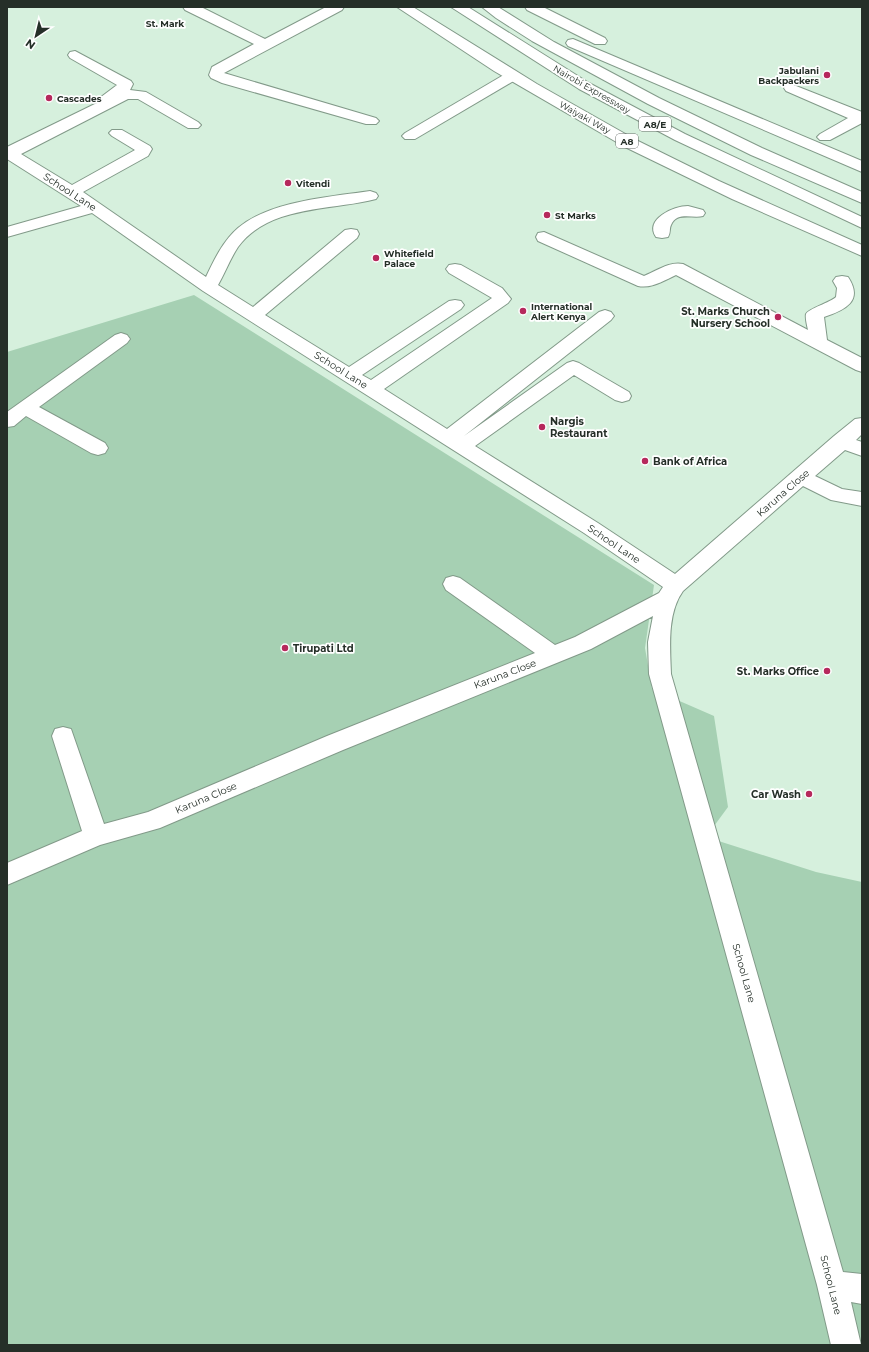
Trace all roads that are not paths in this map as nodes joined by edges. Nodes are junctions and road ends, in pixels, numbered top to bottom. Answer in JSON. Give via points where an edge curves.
{"nodes":[{"id":1,"x":190,"y":7,"type":"edge"},
{"id":2,"x":337,"y":7,"type":"edge"},
{"id":3,"x":404,"y":7,"type":"edge"},
{"id":4,"x":458,"y":7,"type":"edge"},
{"id":5,"x":489,"y":7,"type":"edge"},
{"id":6,"x":500,"y":7,"type":"edge"},
{"id":7,"x":532,"y":7,"type":"edge"},
{"id":8,"x":264,"y":44,"type":"junction"},
{"id":9,"x":75,"y":55,"type":"dead end"},
{"id":10,"x":512,"y":76,"type":"junction"},
{"id":11,"x":791,"y":88,"type":"dead end"},
{"id":12,"x":861,"y":118,"type":"edge"},
{"id":13,"x":371,"y":121,"type":"dead end"},
{"id":14,"x":192,"y":125,"type":"dead end"},
{"id":15,"x":117,"y":133,"type":"dead end"},
{"id":16,"x":410,"y":136,"type":"dead end"},
{"id":17,"x":825,"y":137,"type":"junction"},
{"id":18,"x":8,"y":151,"type":"edge"},
{"id":19,"x":862,"y":152,"type":"edge"},
{"id":20,"x":862,"y":167,"type":"edge"},
{"id":21,"x":72,"y":192,"type":"junction"},
{"id":22,"x":370,"y":196,"type":"dead end"},
{"id":23,"x":862,"y":198,"type":"edge"},
{"id":24,"x":95,"y":207,"type":"junction"},
{"id":25,"x":698,"y":213,"type":"dead end"},
{"id":26,"x":862,"y":223,"type":"edge"},
{"id":27,"x":7,"y":232,"type":"edge"},
{"id":28,"x":662,"y":233,"type":"dead end"},
{"id":29,"x":351,"y":234,"type":"dead end"},
{"id":30,"x":544,"y":237,"type":"dead end"},
{"id":31,"x":862,"y":251,"type":"edge"},
{"id":32,"x":455,"y":269,"type":"dead end"},
{"id":33,"x":842,"y":281,"type":"dead end"},
{"id":34,"x":209,"y":287,"type":"junction"},
{"id":35,"x":455,"y":305,"type":"dead end"},
{"id":36,"x":254,"y":315,"type":"junction"},
{"id":37,"x":605,"y":316,"type":"dead end"},
{"id":38,"x":121,"y":339,"type":"dead end"},
{"id":39,"x":818,"y":342,"type":"junction"},
{"id":40,"x":862,"y":366,"type":"edge"},
{"id":41,"x":349,"y":375,"type":"junction"},
{"id":42,"x":371,"y":389,"type":"junction"},
{"id":43,"x":622,"y":396,"type":"dead end"},
{"id":44,"x":26,"y":408,"type":"junction"},
{"id":45,"x":8,"y":420,"type":"edge"},
{"id":46,"x":862,"y":424,"type":"edge"},
{"id":47,"x":841,"y":441,"type":"junction"},
{"id":48,"x":454,"y":442,"type":"junction"},
{"id":49,"x":98,"y":448,"type":"dead end"},
{"id":50,"x":862,"y":449,"type":"edge"},
{"id":51,"x":801,"y":477,"type":"junction"},
{"id":52,"x":862,"y":499,"type":"edge"},
{"id":53,"x":453,"y":584,"type":"dead end"},
{"id":54,"x":671,"y":592,"type":"junction"},
{"id":55,"x":553,"y":655,"type":"junction"},
{"id":56,"x":63,"y":736,"type":"dead end"},
{"id":57,"x":96,"y":836,"type":"junction"},
{"id":58,"x":7,"y":874,"type":"edge"},
{"id":59,"x":832,"y":1285,"type":"junction"},
{"id":60,"x":862,"y":1289,"type":"edge"},
{"id":61,"x":846,"y":1345,"type":"edge"}],
"edges":[{"from":1,"to":8,"type":"main road"},
{"from":2,"to":8,"type":"main road"},
{"from":3,"to":10,"type":"main road","name":"Waiyaki Way","number":"A8"},
{"from":4,"to":26,"type":"main road","name":"Nairobi Expressway","number":"A8/E","via":[[612,101],[680,137]]},
{"from":5,"to":23,"type":"main road","name":"Nairobi Expressway","number":"A8/E","via":[[512,23],[631,90],[711,130]]},
{"from":6,"to":20,"type":"main road","via":[[593,53]]},
{"from":7,"to":17,"type":"main road","via":[[617,49]]},
{"from":8,"to":13,"type":"main road","via":[[227,64],[218,70],[216,75]]},
{"from":9,"to":18,"type":"main road","via":[[126,84],[125,87]]},
{"from":10,"to":16,"type":"main road"},
{"from":10,"to":31,"type":"main road","name":"Waiyaki Way","number":"A8","via":[[664,160]]},
{"from":11,"to":12,"type":"main road"},
{"from":12,"to":17,"type":"main road"},
{"from":14,"to":18,"type":"main road","via":[[141,95],[126,94]]},
{"from":15,"to":21,"type":"main road","via":[[144,149],[142,153]]},
{"from":17,"to":19,"type":"main road"},
{"from":18,"to":21,"type":"main road","name":"School Lane"},
{"from":21,"to":24,"type":"main road","name":"School Lane"},
{"from":22,"to":34,"type":"main road","via":[[308,205],[273,215],[256,224],[232,243]]},
{"from":24,"to":27,"type":"main road"},
{"from":24,"to":34,"type":"main road","name":"School Lane"},
{"from":25,"to":28,"type":"main road","via":[[684,211],[670,216],[663,223]]},
{"from":29,"to":36,"type":"main road"},
{"from":30,"to":39,"type":"main road","via":[[644,282],[677,268]]},
{"from":32,"to":42,"type":"main road","via":[[496,292],[502,299]]},
{"from":33,"to":39,"type":"main road","via":[[847,287],[844,300],[833,308],[815,314]]},
{"from":34,"to":36,"type":"main road","name":"School Lane"},
{"from":35,"to":41,"type":"main road"},
{"from":36,"to":41,"type":"main road","name":"School Lane"},
{"from":37,"to":48,"type":"main road"},
{"from":38,"to":44,"type":"main road"},
{"from":39,"to":40,"type":"main road"},
{"from":41,"to":42,"type":"main road","name":"School Lane"},
{"from":42,"to":48,"type":"main road","name":"School Lane"},
{"from":43,"to":48,"type":"main road","via":[[573,366]]},
{"from":44,"to":45,"type":"main road"},
{"from":44,"to":49,"type":"main road"},
{"from":46,"to":47,"type":"main road","name":"Karuna Close"},
{"from":47,"to":50,"type":"main road"},
{"from":47,"to":51,"type":"main road","name":"Karuna Close"},
{"from":48,"to":54,"type":"main road","name":"School Lane","via":[[592,528]]},
{"from":51,"to":52,"type":"main road","via":[[838,495]]},
{"from":51,"to":54,"type":"main road","name":"Karuna Close"},
{"from":53,"to":55,"type":"main road"},
{"from":54,"to":55,"type":"main road","name":"Karuna Close","via":[[582,643]]},
{"from":54,"to":59,"type":"main road","name":"School Lane","via":[[659,642],[660,674]]},
{"from":55,"to":57,"type":"main road","name":"Karuna Close","via":[[335,743],[152,821]]},
{"from":56,"to":57,"type":"main road"},
{"from":57,"to":58,"type":"main road","name":"Karuna Close"},
{"from":59,"to":60,"type":"main road"},
{"from":59,"to":61,"type":"main road","name":"School Lane"}]}
